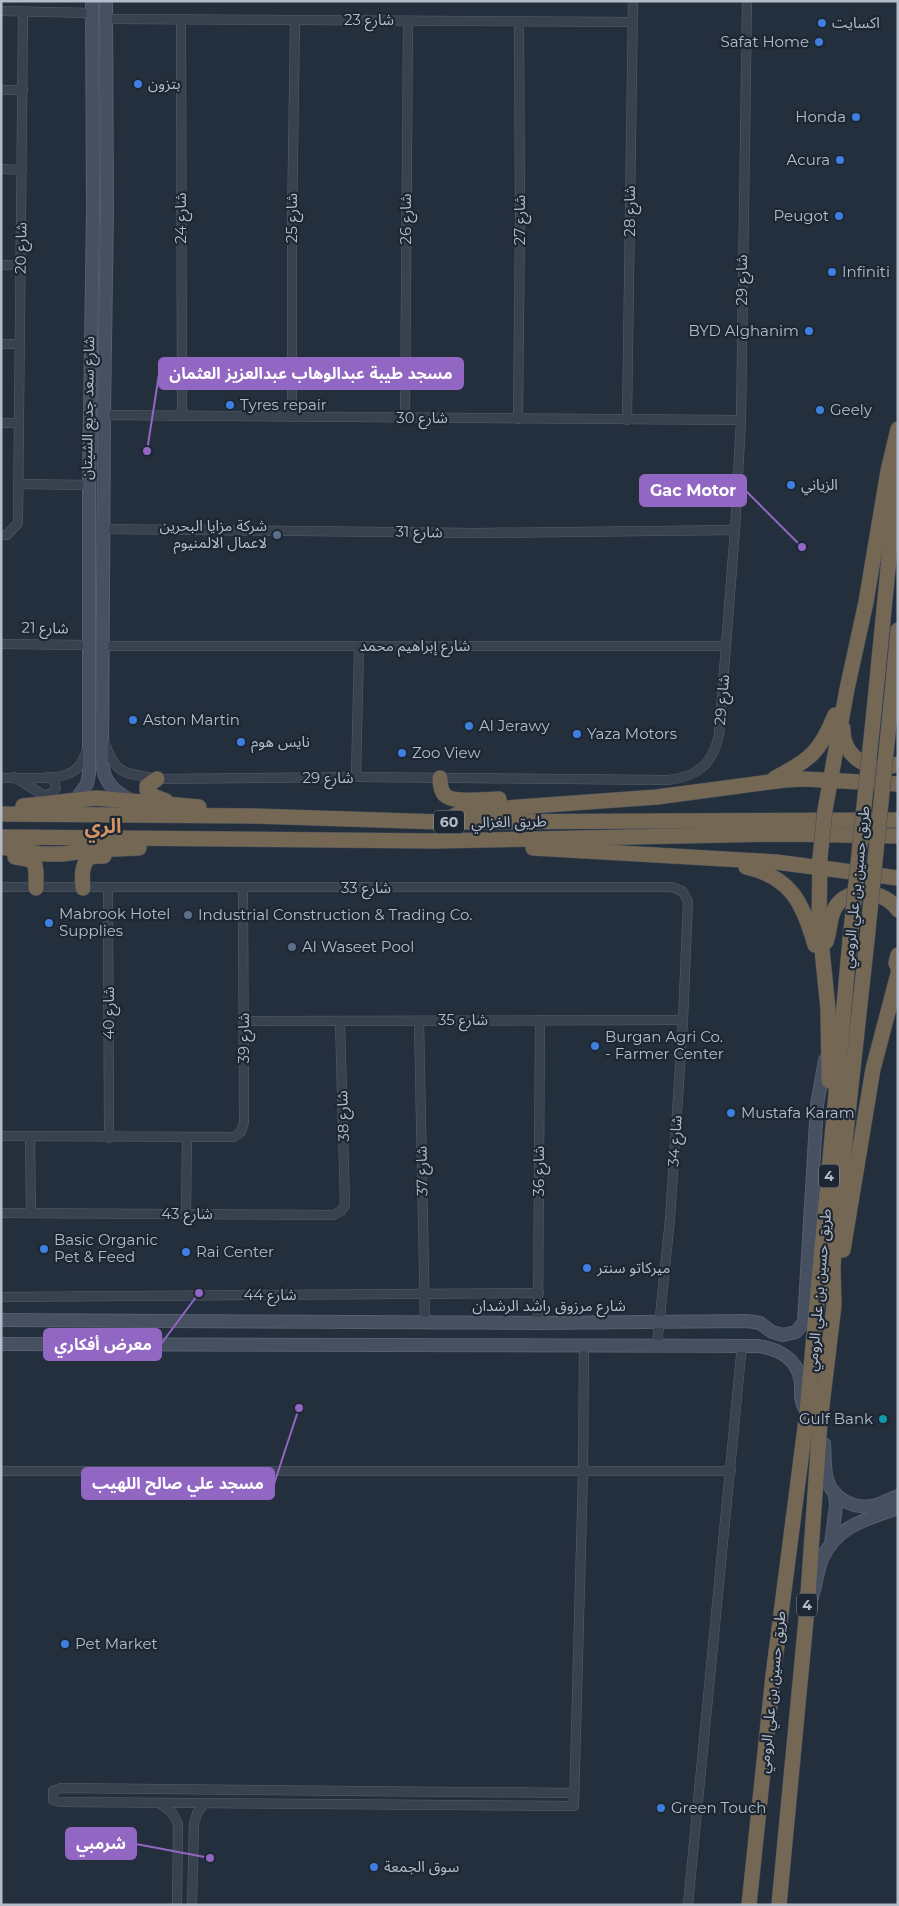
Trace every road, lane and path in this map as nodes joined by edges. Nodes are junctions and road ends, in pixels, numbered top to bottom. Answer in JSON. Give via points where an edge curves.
{"nodes":[{"id":1,"x":106,"y":1,"type":"edge"},
{"id":2,"x":633,"y":1,"type":"edge"},
{"id":3,"x":747,"y":1,"type":"edge"},
{"id":4,"x":92,"y":7,"type":"edge"},
{"id":5,"x":1,"y":11,"type":"edge"},
{"id":6,"x":23,"y":12,"type":"junction"},
{"id":7,"x":106,"y":19,"type":"junction"},
{"id":8,"x":181,"y":19,"type":"junction"},
{"id":9,"x":296,"y":20,"type":"junction"},
{"id":10,"x":408,"y":21,"type":"junction"},
{"id":11,"x":519,"y":21,"type":"junction"},
{"id":12,"x":632,"y":22,"type":"junction"},
{"id":13,"x":1,"y":90,"type":"edge"},
{"id":14,"x":23,"y":90,"type":"junction"},
{"id":15,"x":1,"y":169,"type":"edge"},
{"id":16,"x":22,"y":170,"type":"junction"},
{"id":17,"x":93,"y":209,"type":"junction"},
{"id":18,"x":107,"y":209,"type":"junction"},
{"id":19,"x":92,"y":233,"type":"junction"},
{"id":20,"x":106,"y":234,"type":"junction"},
{"id":21,"x":1,"y":265,"type":"edge"},
{"id":22,"x":20,"y":266,"type":"junction"},
{"id":23,"x":1,"y":344,"type":"edge"},
{"id":24,"x":20,"y":344,"type":"junction"},
{"id":25,"x":104,"y":416,"type":"junction"},
{"id":26,"x":182,"y":416,"type":"junction"},
{"id":27,"x":292,"y":417,"type":"junction"},
{"id":28,"x":405,"y":418,"type":"junction"},
{"id":29,"x":518,"y":419,"type":"junction"},
{"id":30,"x":627,"y":420,"type":"junction"},
{"id":31,"x":741,"y":420,"type":"junction"},
{"id":32,"x":1,"y":423,"type":"edge"},
{"id":33,"x":19,"y":423,"type":"junction"},
{"id":34,"x":898,"y":429,"type":"edge"},
{"id":35,"x":898,"y":465,"type":"edge"},
{"id":36,"x":18,"y":484,"type":"junction"},
{"id":37,"x":89,"y":485,"type":"junction"},
{"id":38,"x":103,"y":529,"type":"junction"},
{"id":39,"x":735,"y":530,"type":"junction"},
{"id":40,"x":1,"y":535,"type":"edge"},
{"id":41,"x":898,"y":630,"type":"edge"},
{"id":42,"x":1,"y":644,"type":"edge"},
{"id":43,"x":88,"y":645,"type":"junction"},
{"id":44,"x":103,"y":646,"type":"junction"},
{"id":45,"x":359,"y":646,"type":"junction"},
{"id":46,"x":726,"y":646,"type":"junction"},
{"id":47,"x":88,"y":662,"type":"junction"},
{"id":48,"x":102,"y":663,"type":"junction"},
{"id":49,"x":846,"y":689,"type":"junction"},
{"id":50,"x":88,"y":696,"type":"junction"},
{"id":51,"x":103,"y":697,"type":"junction"},
{"id":52,"x":102,"y":736,"type":"junction"},
{"id":53,"x":89,"y":745,"type":"junction"},
{"id":54,"x":898,"y":764,"type":"edge"},
{"id":55,"x":13,"y":777,"type":"junction"},
{"id":56,"x":48,"y":777,"type":"junction"},
{"id":57,"x":356,"y":777,"type":"junction"},
{"id":58,"x":1,"y":778,"type":"edge"},
{"id":59,"x":440,"y":778,"type":"junction"},
{"id":60,"x":157,"y":779,"type":"junction"},
{"id":61,"x":830,"y":780,"type":"junction"},
{"id":62,"x":768,"y":781,"type":"junction"},
{"id":63,"x":898,"y":784,"type":"edge"},
{"id":64,"x":75,"y":801,"type":"junction"},
{"id":65,"x":132,"y":802,"type":"junction"},
{"id":66,"x":552,"y":804,"type":"junction"},
{"id":67,"x":180,"y":805,"type":"junction"},
{"id":68,"x":1,"y":808,"type":"edge"},
{"id":69,"x":1,"y":814,"type":"edge"},
{"id":70,"x":252,"y":816,"type":"junction"},
{"id":71,"x":898,"y":820,"type":"edge"},
{"id":72,"x":441,"y":822,"type":"junction"},
{"id":73,"x":898,"y":836,"type":"edge"},
{"id":74,"x":1,"y":837,"type":"edge"},
{"id":75,"x":212,"y":839,"type":"junction"},
{"id":76,"x":435,"y":841,"type":"junction"},
{"id":77,"x":1,"y":847,"type":"edge"},
{"id":78,"x":142,"y":848,"type":"junction"},
{"id":79,"x":1,"y":854,"type":"edge"},
{"id":80,"x":693,"y":858,"type":"junction"},
{"id":81,"x":820,"y":863,"type":"junction"},
{"id":82,"x":898,"y":878,"type":"edge"},
{"id":83,"x":1,"y":888,"type":"edge"},
{"id":84,"x":36,"y":888,"type":"junction"},
{"id":85,"x":83,"y":888,"type":"junction"},
{"id":86,"x":108,"y":888,"type":"junction"},
{"id":87,"x":243,"y":888,"type":"junction"},
{"id":88,"x":898,"y":910,"type":"edge"},
{"id":89,"x":686,"y":937,"type":"joint"},
{"id":90,"x":822,"y":947,"type":"junction"},
{"id":91,"x":898,"y":955,"type":"edge"},
{"id":92,"x":898,"y":968,"type":"edge"},
{"id":93,"x":898,"y":974,"type":"edge"},
{"id":94,"x":824,"y":978,"type":"junction"},
{"id":95,"x":419,"y":1020,"type":"junction"},
{"id":96,"x":540,"y":1020,"type":"junction"},
{"id":97,"x":683,"y":1020,"type":"junction"},
{"id":98,"x":244,"y":1021,"type":"junction"},
{"id":99,"x":340,"y":1021,"type":"junction"},
{"id":100,"x":829,"y":1040,"type":"junction"},
{"id":101,"x":1,"y":1136,"type":"edge"},
{"id":102,"x":30,"y":1136,"type":"junction"},
{"id":103,"x":187,"y":1137,"type":"junction"},
{"id":104,"x":109,"y":1138,"type":"junction"},
{"id":105,"x":828,"y":1185,"type":"junction"},
{"id":106,"x":341,"y":1211,"type":"joint"},
{"id":107,"x":31,"y":1213,"type":"junction"},
{"id":108,"x":1,"y":1214,"type":"edge"},
{"id":109,"x":186,"y":1214,"type":"junction"},
{"id":110,"x":538,"y":1293,"type":"junction"},
{"id":111,"x":424,"y":1295,"type":"junction"},
{"id":112,"x":1,"y":1297,"type":"edge"},
{"id":113,"x":834,"y":1305,"type":"junction"},
{"id":114,"x":1,"y":1320,"type":"edge"},
{"id":115,"x":32,"y":1321,"type":"junction"},
{"id":116,"x":350,"y":1322,"type":"junction"},
{"id":117,"x":425,"y":1322,"type":"junction"},
{"id":118,"x":659,"y":1322,"type":"junction"},
{"id":119,"x":707,"y":1322,"type":"junction"},
{"id":120,"x":538,"y":1323,"type":"junction"},
{"id":121,"x":769,"y":1329,"type":"junction"},
{"id":122,"x":1,"y":1344,"type":"edge"},
{"id":123,"x":30,"y":1344,"type":"junction"},
{"id":124,"x":348,"y":1345,"type":"junction"},
{"id":125,"x":584,"y":1345,"type":"junction"},
{"id":126,"x":657,"y":1345,"type":"junction"},
{"id":127,"x":705,"y":1345,"type":"junction"},
{"id":128,"x":742,"y":1345,"type":"junction"},
{"id":129,"x":758,"y":1346,"type":"junction"},
{"id":130,"x":807,"y":1412,"type":"junction"},
{"id":131,"x":820,"y":1422,"type":"junction"},
{"id":132,"x":1,"y":1471,"type":"edge"},
{"id":133,"x":731,"y":1471,"type":"junction"},
{"id":134,"x":583,"y":1472,"type":"junction"},
{"id":135,"x":835,"y":1494,"type":"junction"},
{"id":136,"x":898,"y":1496,"type":"edge"},
{"id":137,"x":888,"y":1508,"type":"edge"},
{"id":138,"x":831,"y":1544,"type":"junction"},
{"id":139,"x":807,"y":1609,"type":"junction"},
{"id":140,"x":574,"y":1793,"type":"junction"},
{"id":141,"x":158,"y":1803,"type":"junction"},
{"id":142,"x":204,"y":1803,"type":"junction"},
{"id":143,"x":177,"y":1905,"type":"edge"},
{"id":144,"x":192,"y":1905,"type":"edge"},
{"id":145,"x":688,"y":1905,"type":"edge"},
{"id":146,"x":750,"y":1905,"type":"edge"},
{"id":147,"x":779,"y":1905,"type":"edge"}],
"edges":[{"from":1,"to":7,"type":"street","name":"شارع سعد جديع الشيتان"},
{"from":2,"to":12,"type":"street","name":"شارع 28"},
{"from":3,"to":31,"type":"street","name":"شارع 29"},
{"from":4,"to":6,"type":"street"},
{"from":4,"to":17,"type":"street","name":"شارع سعد جديع الشيتان"},
{"from":5,"to":6,"type":"street"},
{"from":6,"to":14,"type":"street","name":"شارع 20"},
{"from":7,"to":8,"type":"street","name":"شارع 23"},
{"from":7,"to":18,"type":"street","name":"شارع سعد جديع الشيتان"},
{"from":8,"to":9,"type":"street","name":"شارع 23"},
{"from":8,"to":26,"type":"street","name":"شارع 24"},
{"from":9,"to":10,"type":"street","name":"شارع 23"},
{"from":9,"to":27,"type":"street","name":"شارع 25"},
{"from":10,"to":11,"type":"street","name":"شارع 23"},
{"from":10,"to":28,"type":"street","name":"شارع 26"},
{"from":11,"to":12,"type":"street","name":"شارع 23"},
{"from":11,"to":29,"type":"street","name":"شارع 27"},
{"from":12,"to":30,"type":"street","name":"شارع 28"},
{"from":13,"to":14,"type":"street"},
{"from":14,"to":16,"type":"street","name":"شارع 20"},
{"from":15,"to":16,"type":"street"},
{"from":16,"to":22,"type":"street","name":"شارع 20"},
{"from":17,"to":18,"type":"street","via":[[100,213]]},
{"from":17,"to":19,"type":"street","name":"شارع سعد جديع الشيتان"},
{"from":18,"to":20,"type":"street","name":"شارع سعد جديع الشيتان"},
{"from":19,"to":20,"type":"street","via":[[100,228]]},
{"from":19,"to":37,"type":"street","name":"شارع سعد جديع الشيتان"},
{"from":20,"to":25,"type":"street","name":"شارع سعد جديع الشيتان"},
{"from":21,"to":22,"type":"street"},
{"from":22,"to":24,"type":"street","name":"شارع 20"},
{"from":23,"to":24,"type":"street"},
{"from":24,"to":33,"type":"street","name":"شارع 20"},
{"from":25,"to":26,"type":"street","name":"شارع 30"},
{"from":25,"to":38,"type":"street","name":"شارع سعد جديع الشيتان"},
{"from":26,"to":27,"type":"street","name":"شارع 30"},
{"from":27,"to":28,"type":"street","name":"شارع 30"},
{"from":28,"to":29,"type":"street","name":"شارع 30"},
{"from":29,"to":30,"type":"street","name":"شارع 30"},
{"from":30,"to":31,"type":"street","name":"شارع 30"},
{"from":31,"to":39,"type":"street","name":"شارع 29"},
{"from":32,"to":33,"type":"street"},
{"from":33,"to":36,"type":"street","name":"شارع 20"},
{"from":34,"to":49,"type":"highway","via":[[866,602]]},
{"from":35,"to":105,"type":"highway","name":"طريق حسين بن علي الرومي","number":"4","bridge":true},
{"from":36,"to":37,"type":"street"},
{"from":36,"to":40,"type":"street","name":"شارع 20","via":[[18,523],[7,535]]},
{"from":37,"to":43,"type":"street","name":"شارع سعد جديع الشيتان"},
{"from":38,"to":39,"type":"street","name":"شارع 31","via":[[476,533]]},
{"from":38,"to":44,"type":"street","name":"شارع سعد جديع الشيتان"},
{"from":39,"to":46,"type":"street","name":"شارع 29"},
{"from":41,"to":113,"type":"highway","name":"طريق حسين بن علي الرومي","number":"4","bridge":true,"via":[[836,1233]]},
{"from":42,"to":43,"type":"street","name":"شارع 21"},
{"from":43,"to":47,"type":"street","name":"شارع سعد جديع الشيتان"},
{"from":44,"to":45,"type":"street","name":"شارع إبراهيم محمد"},
{"from":44,"to":48,"type":"street","name":"شارع سعد جديع الشيتان"},
{"from":45,"to":46,"type":"street","name":"شارع إبراهيم محمد"},
{"from":45,"to":57,"type":"street"},
{"from":46,"to":59,"type":"street","name":"شارع 29","via":[[716,747],[711,758],[692,774],[668,780]]},
{"from":47,"to":48,"type":"street","via":[[94,670],[99,669]]},
{"from":47,"to":50,"type":"street","name":"شارع سعد جديع الشيتان"},
{"from":48,"to":51,"type":"street","name":"شارع سعد جديع الشيتان"},
{"from":49,"to":54,"type":"highway","via":[[843,730],[850,753],[870,766],[882,768]]},
{"from":49,"to":61,"type":"highway"},
{"from":49,"to":62,"type":"highway","via":[[828,732],[817,749],[801,764]]},
{"from":50,"to":51,"type":"street","via":[[95,690]]},
{"from":50,"to":53,"type":"street","name":"شارع سعد جديع الشيتان"},
{"from":51,"to":52,"type":"street","name":"شارع سعد جديع الشيتان"},
{"from":52,"to":60,"type":"street","name":"شارع 29","via":[[116,768]]},
{"from":52,"to":65,"type":"street","name":"شارع سعد جديع الشيتان","via":[[106,779],[112,789]]},
{"from":53,"to":56,"type":"street","via":[[76,770],[65,776]]},
{"from":53,"to":64,"type":"street","name":"شارع سعد جديع الشيتان","via":[[87,784]]},
{"from":55,"to":56,"type":"street"},
{"from":55,"to":56,"type":"street","via":[[45,796],[56,788],[54,780]]},
{"from":55,"to":58,"type":"street"},
{"from":57,"to":59,"type":"street","name":"شارع 29"},
{"from":57,"to":60,"type":"street","name":"شارع 29"},
{"from":59,"to":66,"type":"highway","via":[[442,792],[453,799]]},
{"from":60,"to":67,"type":"highway","via":[[147,786],[149,794]]},
{"from":61,"to":62,"type":"highway"},
{"from":61,"to":63,"type":"highway"},
{"from":61,"to":81,"type":"highway","bridge":true},
{"from":62,"to":66,"type":"highway","via":[[657,797]]},
{"from":64,"to":65,"type":"highway","via":[[96,798]]},
{"from":64,"to":68,"type":"highway"},
{"from":65,"to":67,"type":"highway"},
{"from":66,"to":72,"type":"highway","via":[[464,811]]},
{"from":67,"to":70,"type":"highway"},
{"from":69,"to":70,"type":"highway","name":"طريق الغزالي","number":"60"},
{"from":70,"to":72,"type":"highway","name":"طريق الغزالي","number":"60"},
{"from":71,"to":72,"type":"highway","name":"طريق الغزالي","number":"60"},
{"from":73,"to":76,"type":"highway","name":"طريق الغزالي","number":"60","via":[[782,834]]},
{"from":74,"to":75,"type":"highway","name":"طريق الغزالي","number":"60"},
{"from":75,"to":76,"type":"highway","name":"طريق الغزالي","number":"60"},
{"from":75,"to":78,"type":"highway"},
{"from":76,"to":80,"type":"highway"},
{"from":77,"to":78,"type":"highway","via":[[41,854]]},
{"from":78,"to":85,"type":"highway","via":[[91,858],[84,867]]},
{"from":79,"to":84,"type":"highway","via":[[31,860],[35,865]]},
{"from":80,"to":81,"type":"highway"},
{"from":80,"to":94,"type":"highway","via":[[759,870],[785,884],[813,936]]},
{"from":81,"to":82,"type":"highway"},
{"from":81,"to":90,"type":"highway"},
{"from":83,"to":84,"type":"street","name":"شارع 33"},
{"from":84,"to":85,"type":"street","name":"شارع 33"},
{"from":85,"to":86,"type":"street","name":"شارع 33"},
{"from":86,"to":87,"type":"street","name":"شارع 33"},
{"from":86,"to":104,"type":"street","name":"شارع 40"},
{"from":87,"to":89,"type":"street","name":"شارع 33","via":[[671,887],[682,891],[688,901]]},
{"from":87,"to":98,"type":"street","name":"شارع 39"},
{"from":88,"to":90,"type":"highway","via":[[880,895],[855,893],[846,897],[834,910],[828,938]]},
{"from":89,"to":97,"type":"street","name":"شارع 34"},
{"from":90,"to":94,"type":"highway"},
{"from":91,"to":92,"type":"highway"},
{"from":93,"to":113,"type":"highway","via":[[868,1094]]},
{"from":94,"to":100,"type":"highway"},
{"from":95,"to":96,"type":"street","name":"شارع 35"},
{"from":95,"to":99,"type":"street","name":"شارع 35"},
{"from":95,"to":111,"type":"street","name":"شارع 37"},
{"from":96,"to":97,"type":"street","name":"شارع 35"},
{"from":96,"to":110,"type":"street","name":"شارع 36"},
{"from":97,"to":118,"type":"street","name":"شارع 34","via":[[670,1219]]},
{"from":98,"to":99,"type":"street","name":"شارع 35"},
{"from":98,"to":103,"type":"street","name":"شارع 39","via":[[244,1122],[241,1132],[234,1137]]},
{"from":99,"to":106,"type":"street","name":"شارع 38","via":[[345,1205]]},
{"from":100,"to":105,"type":"highway"},
{"from":100,"to":121,"type":"street","name":"شارع مرزوق راشد الرشدان","via":[[817,1113],[804,1322],[790,1335],[776,1334]]},
{"from":101,"to":102,"type":"street","name":"شارع 39"},
{"from":102,"to":104,"type":"street","name":"شارع 39"},
{"from":102,"to":107,"type":"street"},
{"from":103,"to":104,"type":"street","name":"شارع 39"},
{"from":103,"to":109,"type":"street"},
{"from":105,"to":130,"type":"highway","name":"طريق حسين بن علي الرومي","number":"4"},
{"from":106,"to":109,"type":"street","name":"شارع 43","via":[[334,1215]]},
{"from":107,"to":108,"type":"street","name":"شارع 43"},
{"from":107,"to":109,"type":"street","name":"شارع 43"},
{"from":110,"to":111,"type":"street","name":"شارع 44"},
{"from":110,"to":120,"type":"street","name":"شارع 36"},
{"from":111,"to":112,"type":"street","name":"شارع 44"},
{"from":111,"to":117,"type":"street","name":"شارع 37"},
{"from":113,"to":131,"type":"highway","name":"طريق حسين بن علي الرومي","number":"4"},
{"from":114,"to":115,"type":"street","name":"شارع مرزوق راشد الرشدان"},
{"from":115,"to":116,"type":"street","name":"شارع مرزوق راشد الرشدان"},
{"from":115,"to":123,"type":"street","via":[[40,1328],[40,1334],[35,1343]]},
{"from":116,"to":117,"type":"street","name":"شارع مرزوق راشد الرشدان"},
{"from":116,"to":124,"type":"street","via":[[345,1324],[341,1334]]},
{"from":117,"to":120,"type":"street","name":"شارع مرزوق راشد الرشدان"},
{"from":118,"to":119,"type":"street","name":"شارع مرزوق راشد الرشدان"},
{"from":118,"to":120,"type":"street","name":"شارع مرزوق راشد الرشدان"},
{"from":118,"to":126,"type":"street","name":"شارع 34"},
{"from":119,"to":121,"type":"street","name":"شارع مرزوق راشد الرشدان","via":[[756,1322]]},
{"from":119,"to":127,"type":"street","via":[[698,1333]]},
{"from":121,"to":129,"type":"street","via":[[768,1338]]},
{"from":122,"to":123,"type":"street"},
{"from":123,"to":124,"type":"street"},
{"from":124,"to":125,"type":"street"},
{"from":125,"to":126,"type":"street"},
{"from":125,"to":134,"type":"street"},
{"from":126,"to":127,"type":"street"},
{"from":127,"to":128,"type":"street"},
{"from":128,"to":129,"type":"street"},
{"from":128,"to":133,"type":"street"},
{"from":129,"to":130,"type":"street","via":[[777,1350],[794,1364],[799,1373],[801,1401]]},
{"from":130,"to":146,"type":"highway","name":"طريق حسين بن علي الرومي","number":"4","via":[[773,1676]]},
{"from":131,"to":135,"type":"street","via":[[827,1478]]},
{"from":131,"to":139,"type":"highway","name":"طريق حسين بن علي الرومي","number":"4"},
{"from":132,"to":134,"type":"street"},
{"from":133,"to":134,"type":"street"},
{"from":133,"to":145,"type":"street"},
{"from":134,"to":140,"type":"street"},
{"from":135,"to":137,"type":"street","via":[[855,1505]]},
{"from":135,"to":138,"type":"street"},
{"from":136,"to":137,"type":"street"},
{"from":137,"to":138,"type":"street","via":[[852,1525]]},
{"from":138,"to":139,"type":"street","via":[[822,1560]]},
{"from":139,"to":147,"type":"highway","name":"طريق حسين بن علي الرومي","number":"4"},
{"from":140,"to":141,"type":"street","via":[[56,1788],[52,1796],[53,1800],[60,1802]]},
{"from":140,"to":142,"type":"street","via":[[574,1806]]},
{"from":141,"to":142,"type":"street"},
{"from":141,"to":143,"type":"street","via":[[174,1815],[178,1824]]},
{"from":142,"to":144,"type":"street","via":[[194,1824]]}]}
